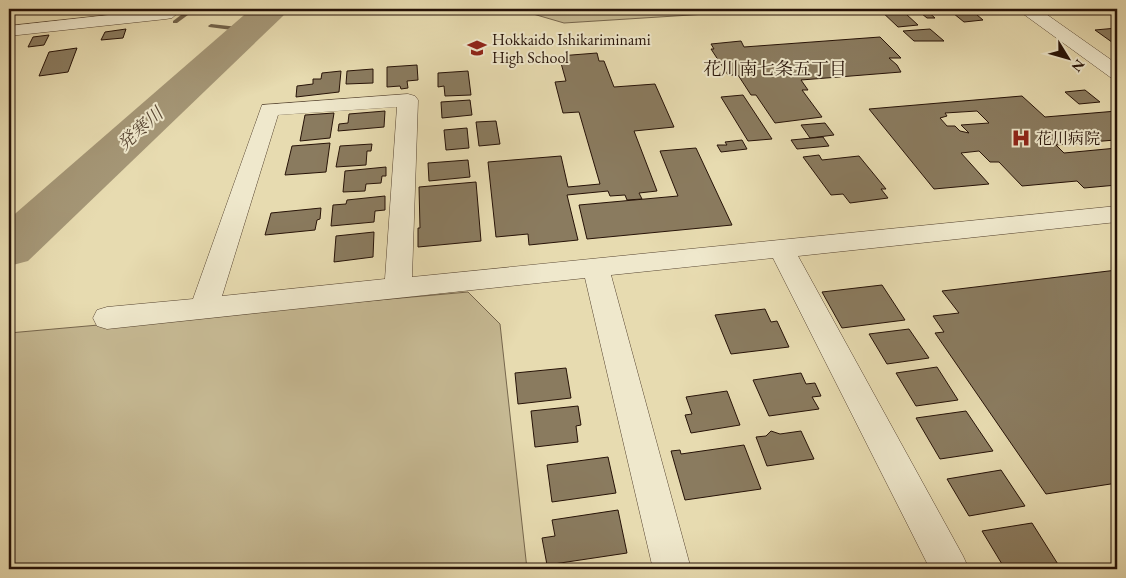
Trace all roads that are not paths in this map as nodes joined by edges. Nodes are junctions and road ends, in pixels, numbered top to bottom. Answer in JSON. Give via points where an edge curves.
{"nodes":[{"id":1,"x":174,"y":9,"type":"edge"},
{"id":2,"x":1028,"y":9,"type":"edge"},
{"id":3,"x":9,"y":31,"type":"edge"},
{"id":4,"x":1117,"y":74,"type":"edge"},
{"id":5,"x":1117,"y":214,"type":"edge"},
{"id":6,"x":781,"y":249,"type":"junction"},
{"id":7,"x":596,"y":268,"type":"junction"},
{"id":8,"x":398,"y":288,"type":"junction"},
{"id":9,"x":204,"y":308,"type":"junction"},
{"id":10,"x":107,"y":318,"type":"dead end"},
{"id":11,"x":672,"y":569,"type":"edge"},
{"id":12,"x":950,"y":569,"type":"edge"}],
"edges":[{"from":1,"to":3,"type":"street","via":[[166,14]]},
{"from":2,"to":4,"type":"street"},
{"from":5,"to":6,"type":"street"},
{"from":6,"to":7,"type":"street"},
{"from":6,"to":12,"type":"street"},
{"from":7,"to":8,"type":"street"},
{"from":7,"to":11,"type":"street"},
{"from":8,"to":9,"type":"street"},
{"from":8,"to":9,"type":"street","via":[[408,100],[269,110]]},
{"from":9,"to":10,"type":"street"}]}
